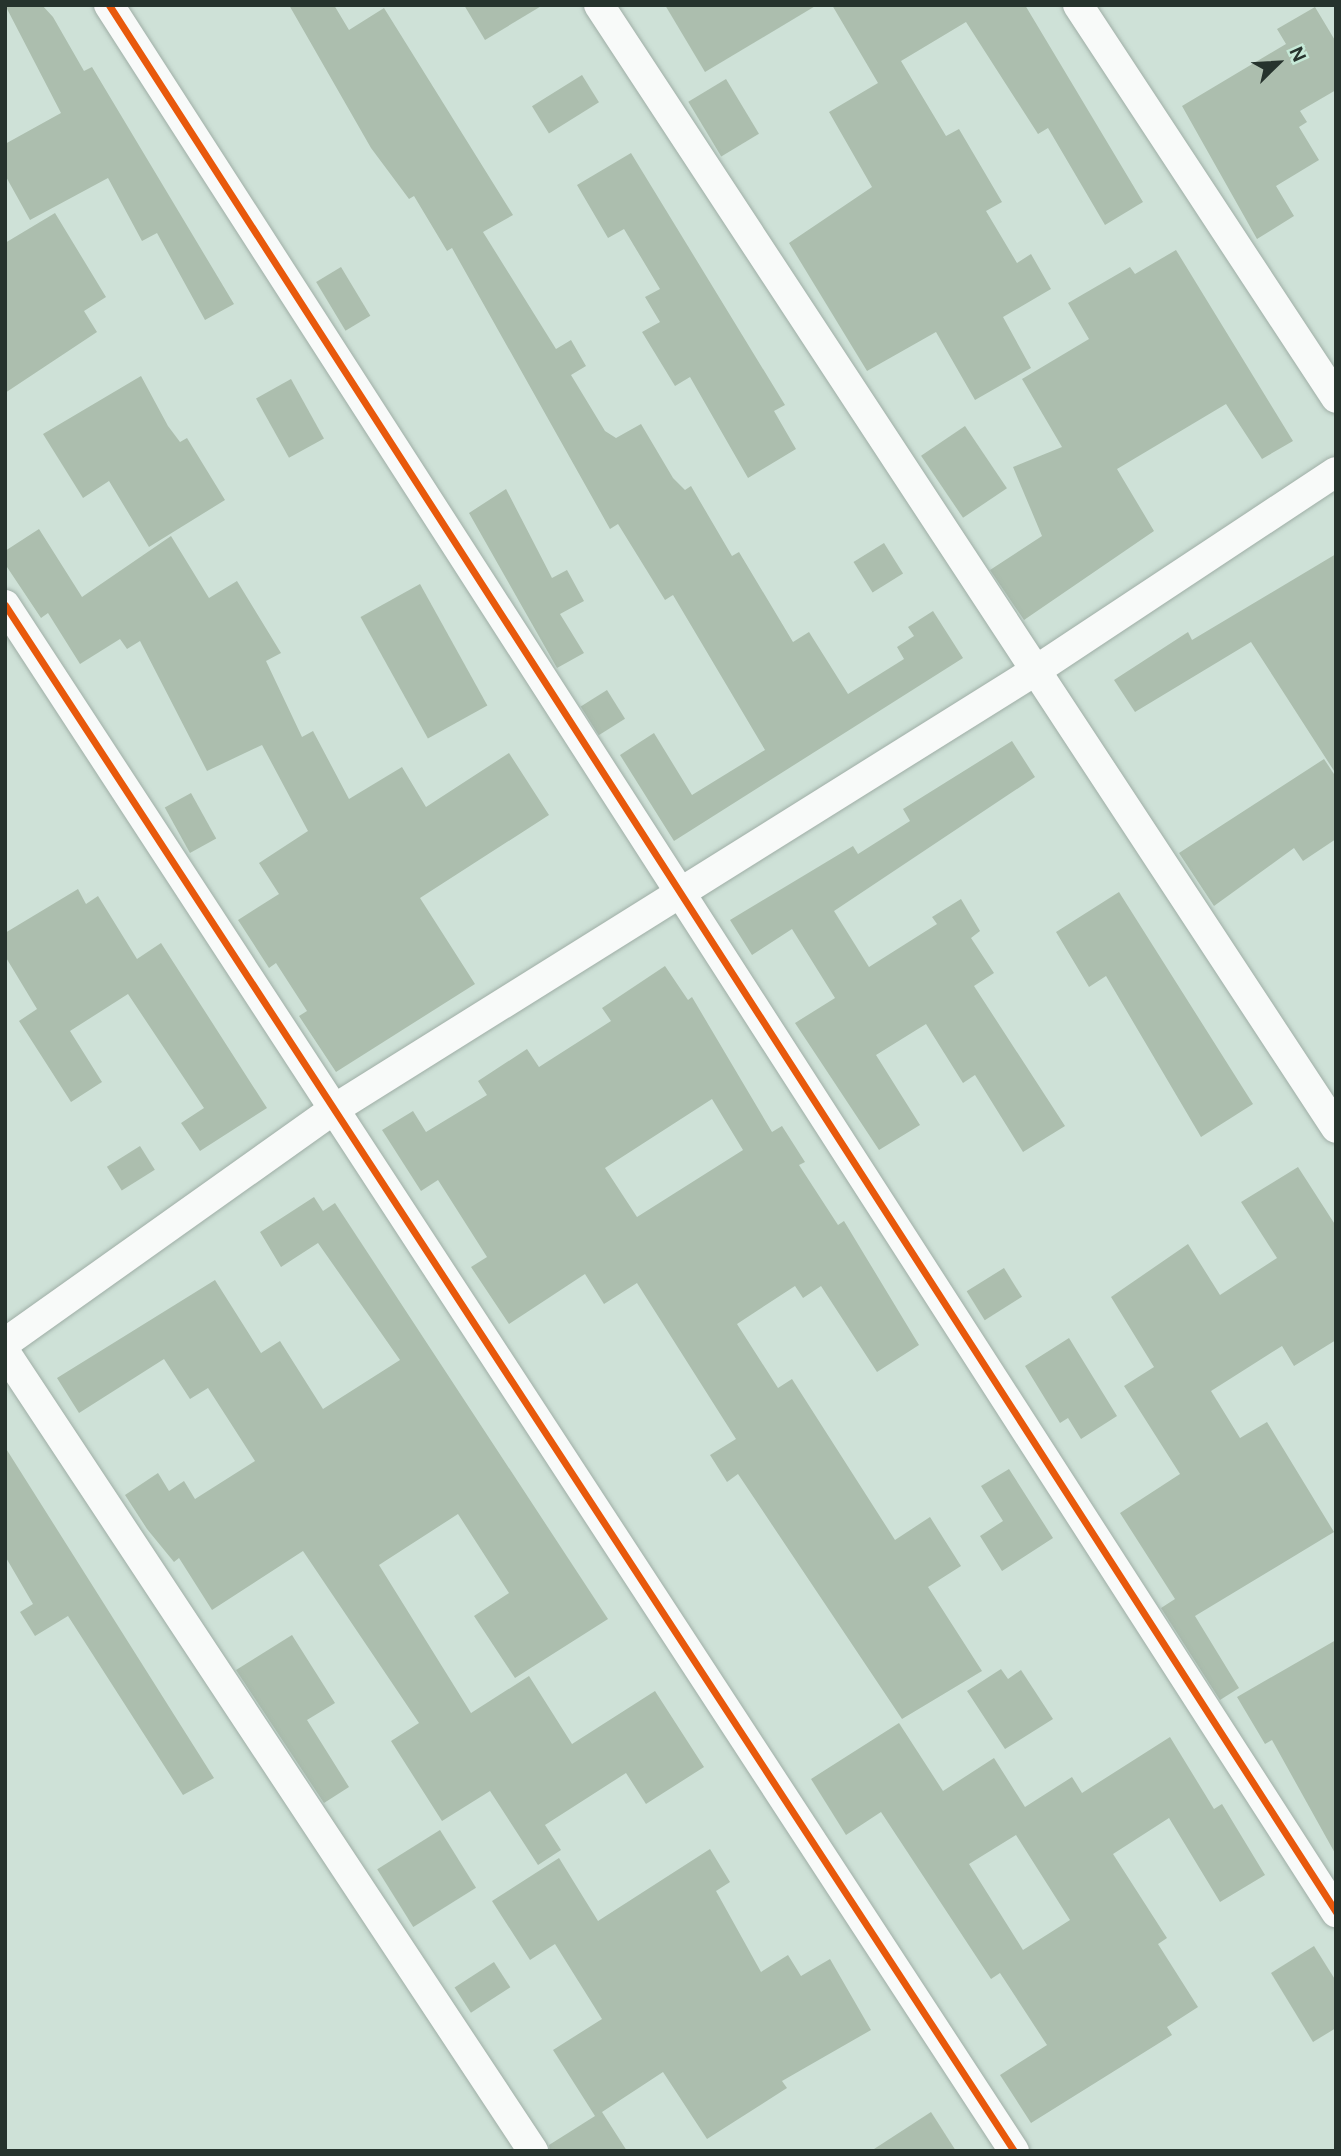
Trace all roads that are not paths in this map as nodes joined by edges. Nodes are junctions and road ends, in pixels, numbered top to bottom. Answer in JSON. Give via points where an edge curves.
{"nodes":[{"id":1,"x":109,"y":5,"type":"edge"},
{"id":2,"x":599,"y":5,"type":"edge"},
{"id":3,"x":1078,"y":5,"type":"edge"},
{"id":4,"x":1336,"y":398,"type":"edge"},
{"id":5,"x":1336,"y":472,"type":"edge"},
{"id":6,"x":5,"y":605,"type":"edge"},
{"id":7,"x":1038,"y":669,"type":"junction"},
{"id":8,"x":679,"y":895,"type":"junction"},
{"id":9,"x":336,"y":1108,"type":"junction"},
{"id":10,"x":1336,"y":1128,"type":"edge"},
{"id":11,"x":5,"y":1343,"type":"edge"},
{"id":12,"x":5,"y":1352,"type":"edge"},
{"id":13,"x":1336,"y":1912,"type":"edge"},
{"id":14,"x":533,"y":2151,"type":"edge"},
{"id":15,"x":1014,"y":2151,"type":"edge"}],
"edges":[{"from":1,"to":8,"type":"street"},
{"from":2,"to":7,"type":"street"},
{"from":3,"to":4,"type":"street"},
{"from":5,"to":7,"type":"street"},
{"from":6,"to":9,"type":"street"},
{"from":7,"to":8,"type":"street"},
{"from":7,"to":10,"type":"street"},
{"from":8,"to":9,"type":"street"},
{"from":8,"to":13,"type":"street"},
{"from":9,"to":11,"type":"street"},
{"from":9,"to":15,"type":"street"},
{"from":12,"to":14,"type":"street"}]}
